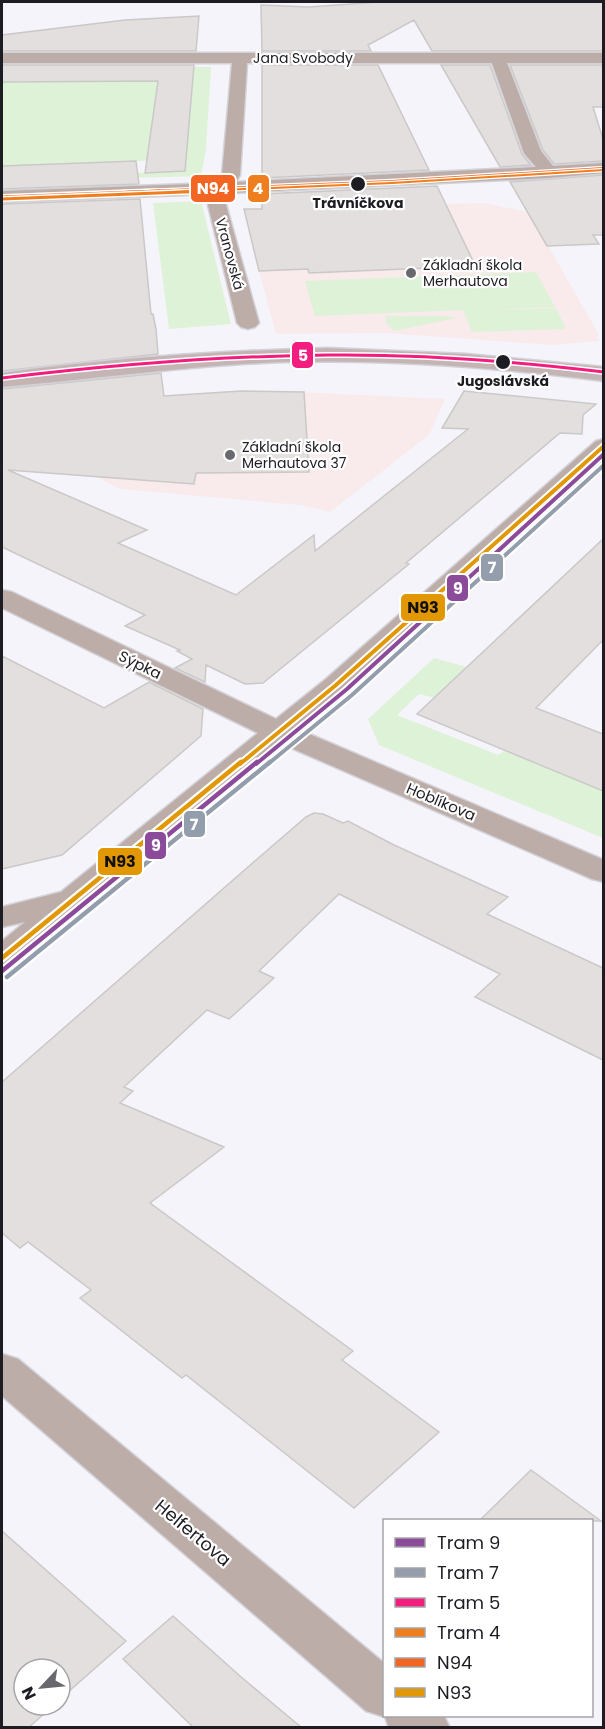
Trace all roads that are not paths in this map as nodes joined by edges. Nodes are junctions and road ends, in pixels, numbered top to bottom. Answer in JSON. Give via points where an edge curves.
{"nodes":[{"id":1,"x":2,"y":58,"type":"edge"},
{"id":2,"x":498,"y":58,"type":"junction"},
{"id":3,"x":603,"y":58,"type":"edge"},
{"id":4,"x":240,"y":59,"type":"junction"},
{"id":5,"x":603,"y":168,"type":"edge"},
{"id":6,"x":548,"y":173,"type":"junction"},
{"id":7,"x":224,"y":188,"type":"junction"},
{"id":8,"x":2,"y":197,"type":"edge"},
{"id":9,"x":248,"y":323,"type":"dead end"},
{"id":10,"x":603,"y":374,"type":"edge"},
{"id":11,"x":2,"y":380,"type":"edge"},
{"id":12,"x":603,"y":446,"type":"edge"},
{"id":13,"x":2,"y":598,"type":"edge"},
{"id":14,"x":279,"y":732,"type":"junction"},
{"id":15,"x":603,"y":872,"type":"edge"},
{"id":16,"x":75,"y":899,"type":"junction"},
{"id":17,"x":2,"y":917,"type":"edge"},
{"id":18,"x":2,"y":958,"type":"edge"},
{"id":19,"x":2,"y":1371,"type":"edge"},
{"id":20,"x":383,"y":1693,"type":"edge"},
{"id":21,"x":411,"y":1717,"type":"edge"},
{"id":22,"x":424,"y":1728,"type":"edge"}],
"edges":[{"from":1,"to":4,"type":"street","name":"Jana Svobody"},
{"from":2,"to":3,"type":"street","name":"Jana Svobody"},
{"from":2,"to":4,"type":"street","name":"Jana Svobody"},
{"from":2,"to":6,"type":"street","via":[[533,153]]},
{"from":4,"to":7,"type":"street","via":[[231,175]]},
{"from":5,"to":6,"type":"street"},
{"from":6,"to":7,"type":"street"},
{"from":7,"to":8,"type":"street"},
{"from":7,"to":9,"type":"street","name":"Vranovská","via":[[216,201]]},
{"from":10,"to":11,"type":"street","via":[[458,360],[328,355],[171,362]]},
{"from":12,"to":14,"type":"street"},
{"from":13,"to":14,"type":"street","name":"Sýpka"},
{"from":14,"to":15,"type":"street","name":"Hoblíkova"},
{"from":14,"to":16,"type":"street"},
{"from":16,"to":17,"type":"street"},
{"from":16,"to":18,"type":"street"},
{"from":19,"to":20,"type":"street","name":"Helfertova"},
{"from":21,"to":22,"type":"street"}]}
